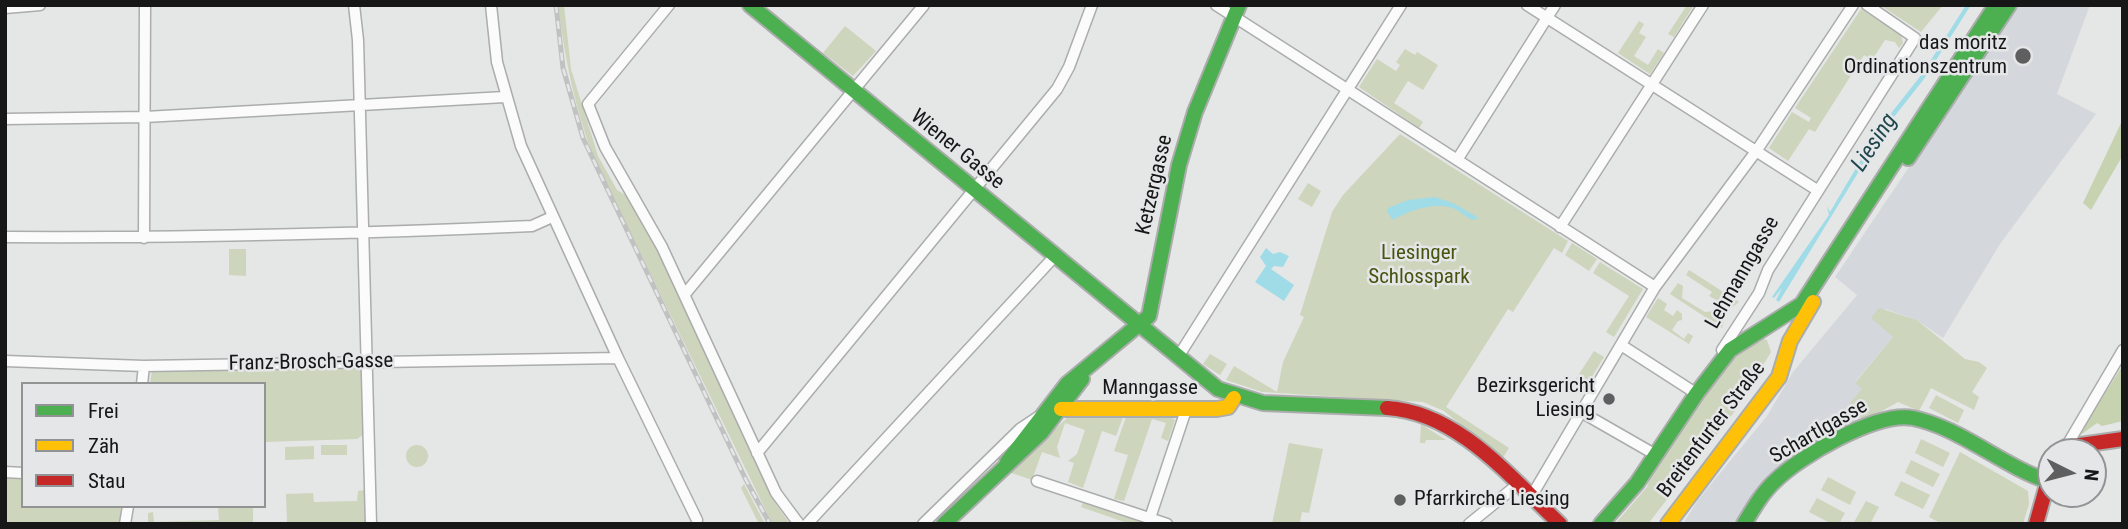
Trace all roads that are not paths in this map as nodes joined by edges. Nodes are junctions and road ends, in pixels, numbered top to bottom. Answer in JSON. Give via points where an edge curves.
{"nodes":[{"id":1,"x":40,"y":5,"type":"edge"},
{"id":2,"x":145,"y":5,"type":"edge"},
{"id":3,"x":354,"y":5,"type":"edge"},
{"id":4,"x":491,"y":5,"type":"edge"},
{"id":5,"x":669,"y":5,"type":"edge"},
{"id":6,"x":750,"y":5,"type":"edge"},
{"id":7,"x":923,"y":5,"type":"edge"},
{"id":8,"x":1091,"y":5,"type":"edge"},
{"id":9,"x":1216,"y":5,"type":"edge"},
{"id":10,"x":1401,"y":5,"type":"edge"},
{"id":11,"x":1527,"y":5,"type":"edge"},
{"id":12,"x":1555,"y":5,"type":"edge"},
{"id":13,"x":1703,"y":5,"type":"edge"},
{"id":14,"x":1853,"y":5,"type":"edge"},
{"id":15,"x":1867,"y":5,"type":"edge"},
{"id":16,"x":1996,"y":5,"type":"edge"},
{"id":17,"x":2009,"y":5,"type":"edge"},
{"id":18,"x":5,"y":8,"type":"edge"},
{"id":19,"x":1235,"y":11,"type":"edge"},
{"id":20,"x":1547,"y":18,"type":"junction"},
{"id":21,"x":1653,"y":84,"type":"junction"},
{"id":22,"x":853,"y":91,"type":"junction"},
{"id":23,"x":1347,"y":91,"type":"junction"},
{"id":24,"x":505,"y":97,"type":"junction"},
{"id":25,"x":359,"y":105,"type":"junction"},
{"id":26,"x":145,"y":117,"type":"junction"},
{"id":27,"x":5,"y":119,"type":"edge"},
{"id":28,"x":1757,"y":150,"type":"junction"},
{"id":29,"x":1457,"y":160,"type":"junction"},
{"id":30,"x":973,"y":189,"type":"junction"},
{"id":31,"x":1817,"y":190,"type":"junction"},
{"id":32,"x":552,"y":217,"type":"junction"},
{"id":33,"x":1560,"y":227,"type":"junction"},
{"id":34,"x":363,"y":233,"type":"junction"},
{"id":35,"x":5,"y":237,"type":"edge"},
{"id":36,"x":144,"y":238,"type":"junction"},
{"id":37,"x":1054,"y":257,"type":"junction"},
{"id":38,"x":1655,"y":287,"type":"junction"},
{"id":39,"x":685,"y":294,"type":"junction"},
{"id":40,"x":1140,"y":325,"type":"junction"},
{"id":41,"x":1759,"y":330,"type":"junction"},
{"id":42,"x":1621,"y":345,"type":"junction"},
{"id":43,"x":2123,"y":350,"type":"edge"},
{"id":44,"x":1178,"y":357,"type":"junction"},
{"id":45,"x":618,"y":358,"type":"junction"},
{"id":46,"x":5,"y":361,"type":"edge"},
{"id":47,"x":365,"y":363,"type":"junction"},
{"id":48,"x":144,"y":366,"type":"junction"},
{"id":49,"x":1706,"y":379,"type":"junction"},
{"id":50,"x":142,"y":382,"type":"edge"},
{"id":51,"x":1769,"y":390,"type":"junction"},
{"id":52,"x":1697,"y":394,"type":"junction"},
{"id":53,"x":1229,"y":403,"type":"junction"},
{"id":54,"x":1056,"y":406,"type":"junction"},
{"id":55,"x":1186,"y":410,"type":"junction"},
{"id":56,"x":1581,"y":412,"type":"junction"},
{"id":57,"x":1042,"y":414,"type":"junction"},
{"id":58,"x":2071,"y":438,"type":"edge"},
{"id":59,"x":757,"y":453,"type":"junction"},
{"id":60,"x":1656,"y":455,"type":"junction"},
{"id":61,"x":1007,"y":463,"type":"junction"},
{"id":62,"x":2037,"y":472,"type":"edge"},
{"id":63,"x":1037,"y":481,"type":"dead end"},
{"id":64,"x":1517,"y":485,"type":"junction"},
{"id":65,"x":1531,"y":497,"type":"junction"},
{"id":66,"x":1150,"y":518,"type":"junction"},
{"id":67,"x":700,"y":520,"type":"edge"},
{"id":68,"x":371,"y":524,"type":"edge"},
{"id":69,"x":799,"y":524,"type":"edge"},
{"id":70,"x":807,"y":524,"type":"edge"},
{"id":71,"x":923,"y":524,"type":"edge"},
{"id":72,"x":944,"y":524,"type":"edge"},
{"id":73,"x":1167,"y":524,"type":"edge"},
{"id":74,"x":1469,"y":524,"type":"edge"},
{"id":75,"x":1560,"y":524,"type":"edge"},
{"id":76,"x":1601,"y":524,"type":"edge"},
{"id":77,"x":1668,"y":524,"type":"edge"},
{"id":78,"x":1744,"y":524,"type":"edge"}],
"edges":[{"from":1,"to":18,"type":"street"},
{"from":2,"to":26,"type":"street"},
{"from":3,"to":25,"type":"street"},
{"from":4,"to":24,"type":"street"},
{"from":5,"to":39,"type":"street","via":[[588,104],[605,146]]},
{"from":6,"to":22,"type":"main road","name":"Wiener Gasse"},
{"from":7,"to":22,"type":"street"},
{"from":8,"to":30,"type":"street","via":[[1064,78]]},
{"from":9,"to":19,"type":"street"},
{"from":10,"to":23,"type":"street"},
{"from":11,"to":20,"type":"street"},
{"from":12,"to":20,"type":"street"},
{"from":13,"to":21,"type":"street"},
{"from":14,"to":28,"type":"street"},
{"from":15,"to":31,"type":"street","name":"Lehmanngasse","via":[[1915,38]]},
{"from":16,"to":41,"type":"main road","name":"Breitenfurter Straße","via":[[1802,304],[1790,316]]},
{"from":17,"to":51,"type":"main road","name":"Breitenfurter Straße","via":[[1805,314],[1790,341],[1783,369]]},
{"from":19,"to":23,"type":"street"},
{"from":19,"to":40,"type":"main road","name":"Ketzergasse","via":[[1195,112],[1172,194],[1150,313]]},
{"from":20,"to":21,"type":"street"},
{"from":20,"to":29,"type":"street"},
{"from":21,"to":28,"type":"street"},
{"from":21,"to":33,"type":"street"},
{"from":22,"to":30,"type":"main road","name":"Wiener Gasse"},
{"from":22,"to":39,"type":"street"},
{"from":23,"to":29,"type":"street"},
{"from":23,"to":44,"type":"street"},
{"from":24,"to":25,"type":"street"},
{"from":24,"to":32,"type":"street"},
{"from":25,"to":26,"type":"street"},
{"from":25,"to":34,"type":"street"},
{"from":26,"to":27,"type":"street"},
{"from":26,"to":36,"type":"street"},
{"from":28,"to":31,"type":"street"},
{"from":28,"to":38,"type":"street"},
{"from":29,"to":33,"type":"street"},
{"from":30,"to":37,"type":"main road","name":"Wiener Gasse"},
{"from":30,"to":59,"type":"street"},
{"from":31,"to":49,"type":"street","name":"Lehmanngasse"},
{"from":32,"to":34,"type":"street","via":[[532,226]]},
{"from":32,"to":45,"type":"street"},
{"from":33,"to":38,"type":"street"},
{"from":34,"to":36,"type":"street"},
{"from":34,"to":47,"type":"street"},
{"from":35,"to":36,"type":"street"},
{"from":37,"to":40,"type":"main road","name":"Wiener Gasse"},
{"from":37,"to":70,"type":"street"},
{"from":38,"to":42,"type":"street"},
{"from":39,"to":59,"type":"street"},
{"from":40,"to":44,"type":"main road","name":"Wiener Gasse"},
{"from":40,"to":54,"type":"main road","name":"Ketzergasse","via":[[1098,359]]},
{"from":41,"to":49,"type":"main road","name":"Breitenfurter Straße","via":[[1741,338]]},
{"from":41,"to":51,"type":"main road","via":[[1775,338],[1781,352]]},
{"from":42,"to":52,"type":"street"},
{"from":42,"to":56,"type":"street"},
{"from":43,"to":58,"type":"street"},
{"from":44,"to":53,"type":"main road","name":"Wiener Gasse"},
{"from":45,"to":47,"type":"street","name":"Franz-Brosch-Gasse"},
{"from":45,"to":67,"type":"street"},
{"from":46,"to":48,"type":"street","name":"Franz-Brosch-Gasse"},
{"from":47,"to":48,"type":"street","name":"Franz-Brosch-Gasse"},
{"from":47,"to":68,"type":"street"},
{"from":48,"to":50,"type":"street"},
{"from":49,"to":52,"type":"main road","name":"Lehmanngasse"},
{"from":51,"to":77,"type":"main road","name":"Breitenfurter Straße"},
{"from":52,"to":60,"type":"main road","name":"Lehmanngasse"},
{"from":53,"to":55,"type":"main road","name":"Manngasse"},
{"from":53,"to":64,"type":"main road","via":[[1420,413],[1446,426]]},
{"from":54,"to":55,"type":"main road","name":"Manngasse"},
{"from":54,"to":57,"type":"main road","name":"Ketzergasse"},
{"from":54,"to":61,"type":"main road","name":"Ketzergasse","via":[[1026,448]]},
{"from":55,"to":66,"type":"street"},
{"from":56,"to":60,"type":"street"},
{"from":56,"to":65,"type":"street"},
{"from":57,"to":61,"type":"main road","name":"Ketzergasse"},
{"from":57,"to":71,"type":"street","name":"Ketzergasse","via":[[1020,429]]},
{"from":59,"to":69,"type":"street","via":[[776,493]]},
{"from":60,"to":76,"type":"main road","name":"Lehmanngasse"},
{"from":61,"to":72,"type":"main road","name":"Ketzergasse"},
{"from":62,"to":78,"type":"main road","name":"Schartlgasse","via":[[1927,423],[1898,416],[1881,420],[1779,478]]},
{"from":63,"to":66,"type":"street"},
{"from":64,"to":65,"type":"main road"},
{"from":64,"to":74,"type":"street"},
{"from":65,"to":75,"type":"main road"},
{"from":66,"to":73,"type":"street"}]}
